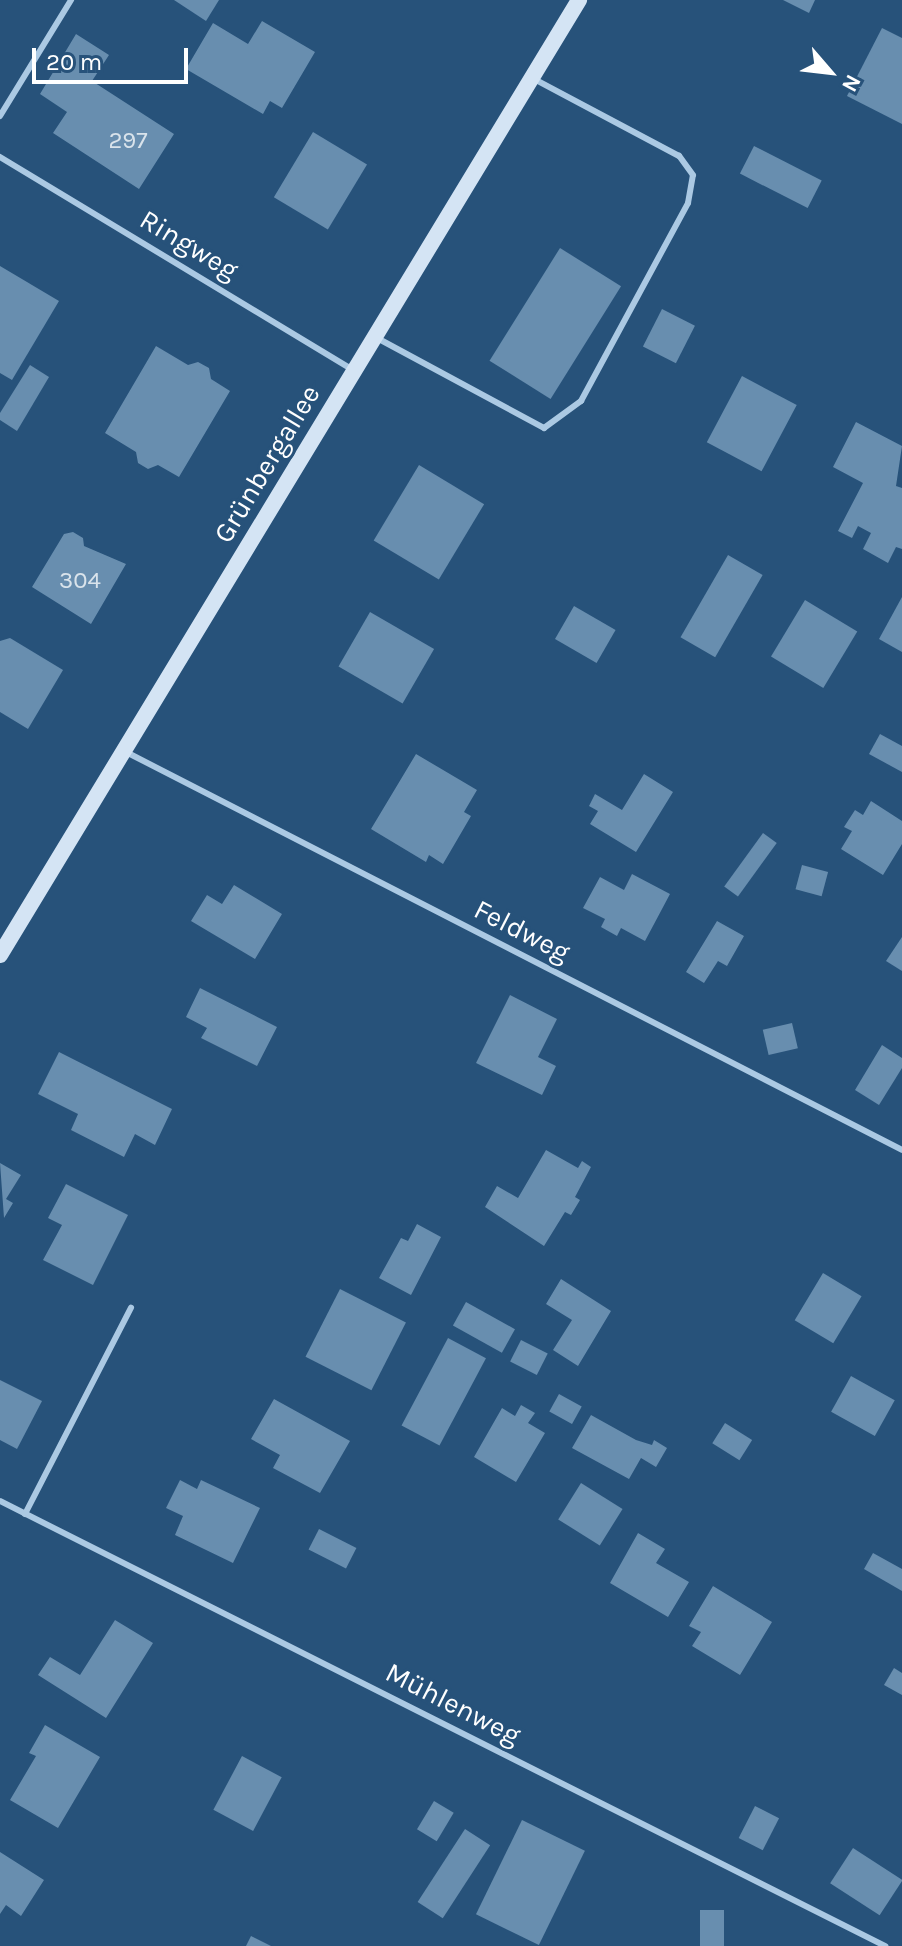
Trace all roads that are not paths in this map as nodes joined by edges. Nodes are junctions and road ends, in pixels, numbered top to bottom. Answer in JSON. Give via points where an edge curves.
{"nodes":[{"id":1,"x":71,"y":0,"type":"edge"},
{"id":2,"x":579,"y":0,"type":"edge"},
{"id":3,"x":532,"y":78,"type":"junction"},
{"id":4,"x":0,"y":116,"type":"edge"},
{"id":5,"x":0,"y":157,"type":"edge"},
{"id":6,"x":375,"y":336,"type":"junction"},
{"id":7,"x":355,"y":371,"type":"junction"},
{"id":8,"x":122,"y":750,"type":"junction"},
{"id":9,"x":0,"y":955,"type":"edge"},
{"id":10,"x":902,"y":1150,"type":"edge"},
{"id":11,"x":131,"y":1308,"type":"dead end"},
{"id":12,"x":0,"y":1501,"type":"edge"},
{"id":13,"x":25,"y":1514,"type":"junction"},
{"id":14,"x":885,"y":1946,"type":"edge"}],
"edges":[{"from":1,"to":4,"type":"lane"},
{"from":2,"to":3,"type":"street","name":"Grünbergallee"},
{"from":3,"to":6,"type":"street","name":"Grünbergallee"},
{"from":3,"to":6,"type":"lane","via":[[679,156],[693,175],[688,203],[581,401],[544,428]]},
{"from":5,"to":7,"type":"lane","name":"Ringweg"},
{"from":6,"to":7,"type":"street","name":"Grünbergallee"},
{"from":7,"to":8,"type":"street","name":"Grünbergallee"},
{"from":8,"to":9,"type":"street","name":"Grünbergallee"},
{"from":8,"to":10,"type":"lane","name":"Feldweg"},
{"from":11,"to":13,"type":"lane"},
{"from":12,"to":13,"type":"lane","name":"Mühlenweg"},
{"from":13,"to":14,"type":"lane","name":"Mühlenweg"}]}
